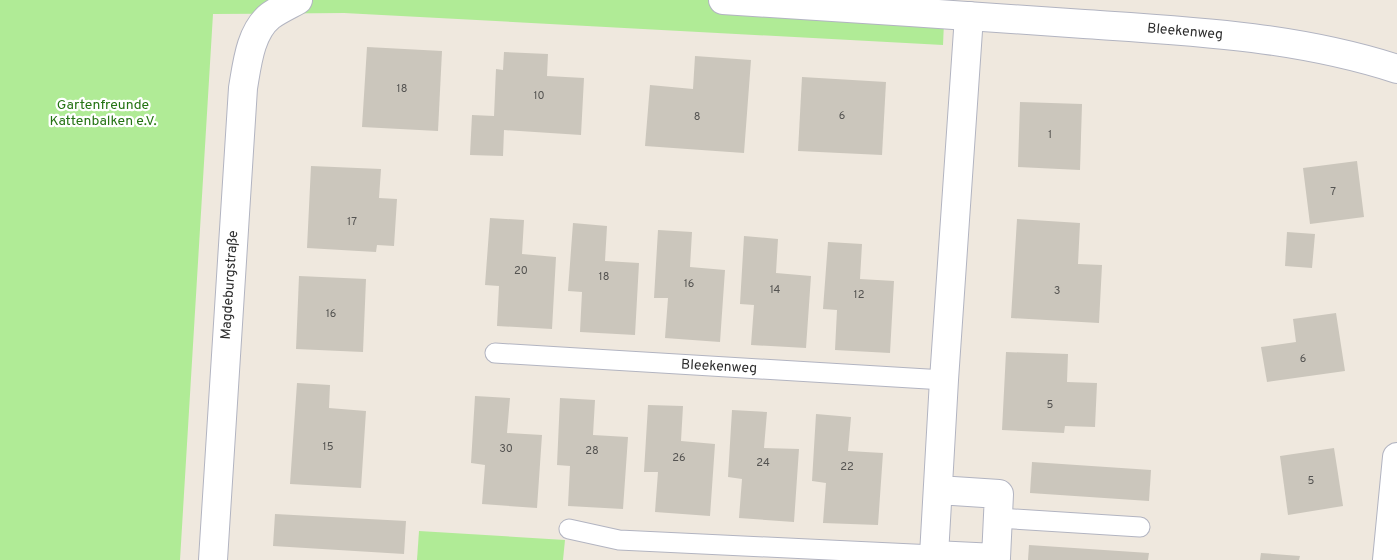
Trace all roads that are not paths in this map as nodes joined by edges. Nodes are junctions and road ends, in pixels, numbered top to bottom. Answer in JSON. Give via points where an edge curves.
{"nodes":[{"id":1,"x":298,"y":0,"type":"edge"},
{"id":2,"x":723,"y":0,"type":"edge"},
{"id":3,"x":969,"y":16,"type":"junction"},
{"id":4,"x":1397,"y":69,"type":"edge"},
{"id":5,"x":495,"y":353,"type":"dead end"},
{"id":6,"x":944,"y":380,"type":"junction"},
{"id":7,"x":1397,"y":457,"type":"edge"},
{"id":8,"x":938,"y":490,"type":"junction"},
{"id":9,"x":998,"y":518,"type":"junction"},
{"id":10,"x":1140,"y":527,"type":"dead end"},
{"id":11,"x":569,"y":529,"type":"dead end"},
{"id":12,"x":934,"y":555,"type":"junction"},
{"id":13,"x":213,"y":560,"type":"edge"},
{"id":14,"x":1387,"y":560,"type":"edge"}],
"edges":[{"from":1,"to":13,"type":"street","name":"Magdeburgstraße","via":[[269,17],[257,33],[248,58],[243,88]]},
{"from":2,"to":3,"type":"street","name":"Bleekenweg"},
{"from":3,"to":4,"type":"street","name":"Bleekenweg","via":[[1194,31],[1287,42],[1364,58]]},
{"from":3,"to":6,"type":"street"},
{"from":5,"to":6,"type":"lane","name":"Bleekenweg"},
{"from":6,"to":8,"type":"street"},
{"from":7,"to":14,"type":"street"},
{"from":8,"to":9,"type":"street","via":[[999,494]]},
{"from":8,"to":12,"type":"street"},
{"from":9,"to":10,"type":"lane"},
{"from":9,"to":12,"type":"street","via":[[996,558]]},
{"from":11,"to":12,"type":"lane","via":[[619,540]]}]}
